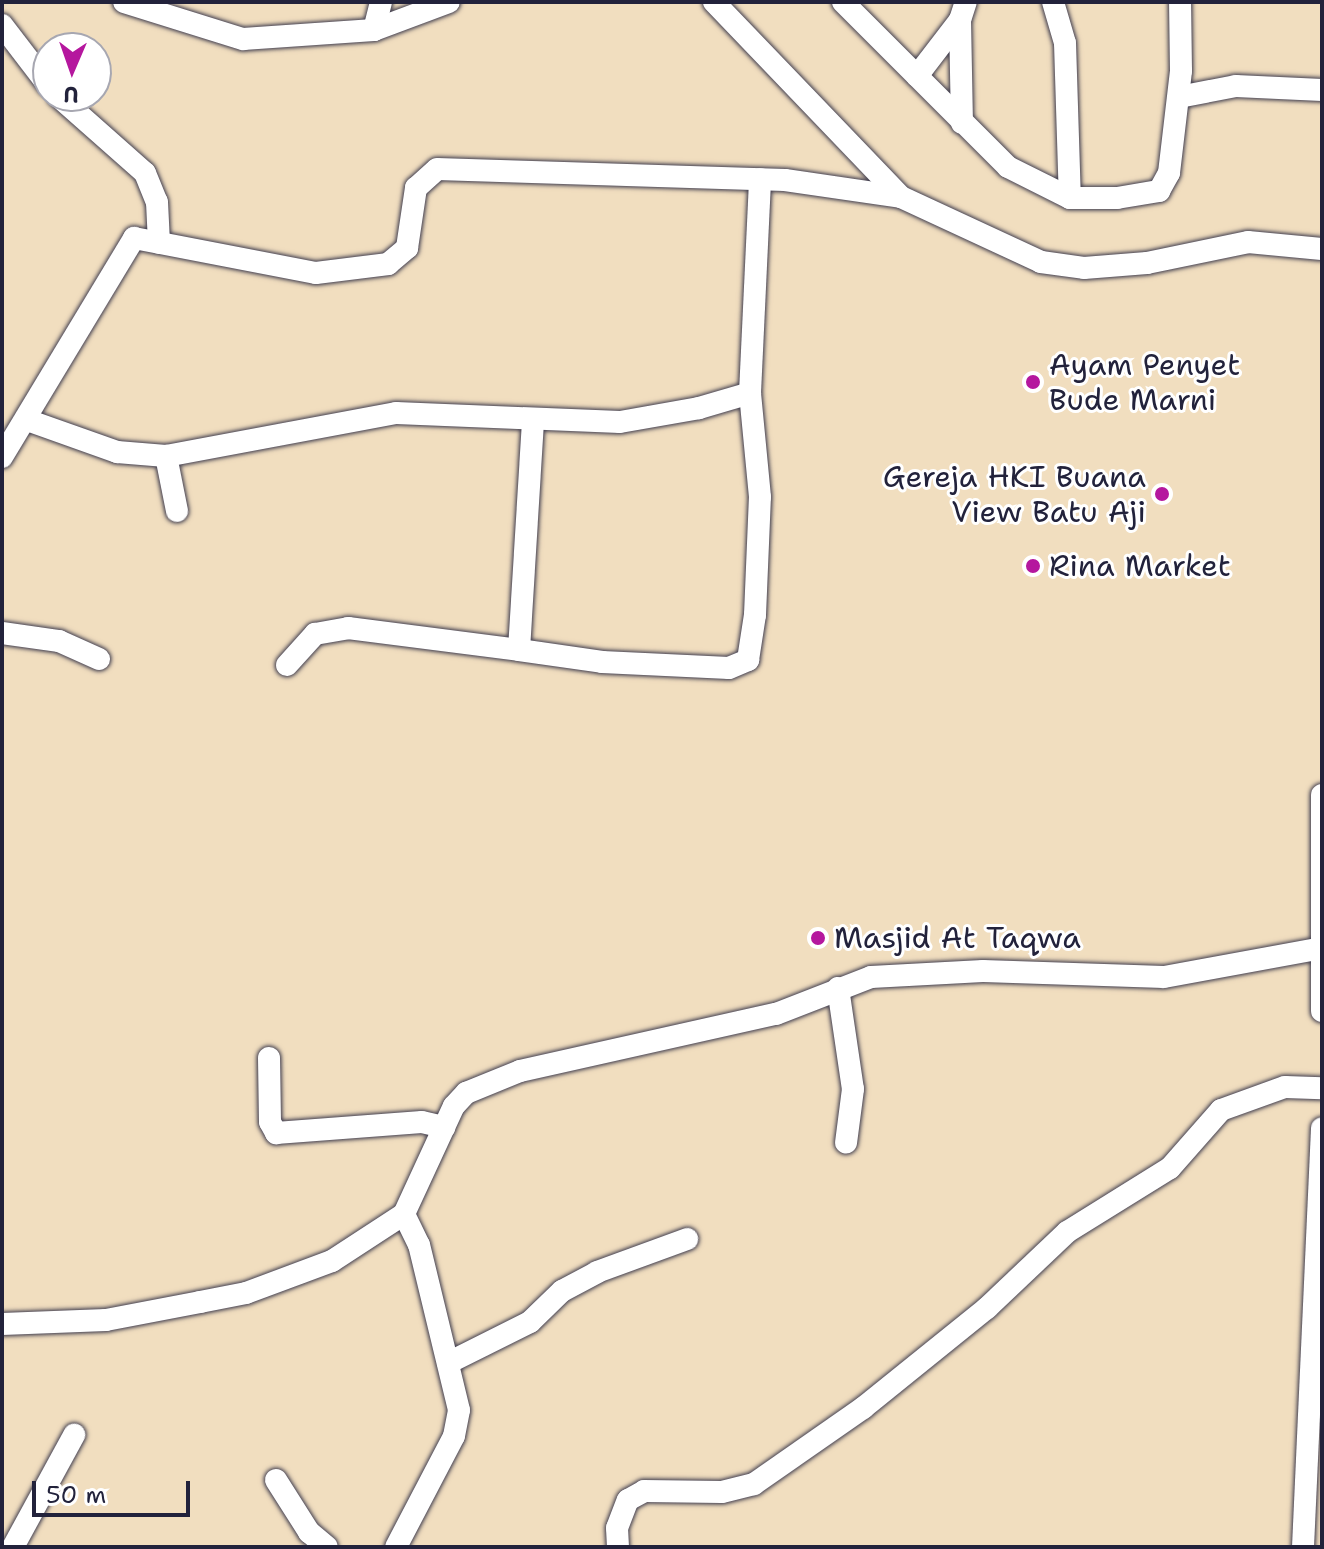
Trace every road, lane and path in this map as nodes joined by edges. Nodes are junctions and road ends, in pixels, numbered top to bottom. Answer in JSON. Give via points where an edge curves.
{"nodes":[{"id":1,"x":381,"y":2,"type":"edge"},
{"id":2,"x":449,"y":2,"type":"edge"},
{"id":3,"x":714,"y":2,"type":"edge"},
{"id":4,"x":1053,"y":2,"type":"edge"},
{"id":5,"x":1180,"y":2,"type":"edge"},
{"id":6,"x":119,"y":3,"type":"edge"},
{"id":7,"x":855,"y":7,"type":"edge"},
{"id":8,"x":963,"y":11,"type":"edge"},
{"id":9,"x":2,"y":25,"type":"edge"},
{"id":10,"x":374,"y":30,"type":"junction"},
{"id":11,"x":32,"y":64,"type":"edge"},
{"id":12,"x":917,"y":76,"type":"junction"},
{"id":13,"x":1322,"y":90,"type":"edge"},
{"id":14,"x":1179,"y":97,"type":"junction"},
{"id":15,"x":76,"y":112,"type":"edge"},
{"id":16,"x":962,"y":123,"type":"junction"},
{"id":17,"x":760,"y":179,"type":"junction"},
{"id":18,"x":901,"y":197,"type":"junction"},
{"id":19,"x":1070,"y":198,"type":"junction"},
{"id":20,"x":159,"y":243,"type":"junction"},
{"id":21,"x":1322,"y":249,"type":"edge"},
{"id":22,"x":750,"y":393,"type":"junction"},
{"id":23,"x":27,"y":420,"type":"junction"},
{"id":24,"x":533,"y":421,"type":"junction"},
{"id":25,"x":166,"y":456,"type":"junction"},
{"id":26,"x":2,"y":457,"type":"edge"},
{"id":27,"x":177,"y":511,"type":"dead end"},
{"id":28,"x":2,"y":633,"type":"edge"},
{"id":29,"x":519,"y":650,"type":"junction"},
{"id":30,"x":99,"y":659,"type":"dead end"},
{"id":31,"x":287,"y":665,"type":"dead end"},
{"id":32,"x":1322,"y":795,"type":"edge"},
{"id":33,"x":1321,"y":880,"type":"edge"},
{"id":34,"x":1322,"y":948,"type":"edge"},
{"id":35,"x":838,"y":988,"type":"junction"},
{"id":36,"x":1322,"y":998,"type":"edge"},
{"id":37,"x":1322,"y":1011,"type":"edge"},
{"id":38,"x":269,"y":1058,"type":"dead end"},
{"id":39,"x":1322,"y":1088,"type":"edge"},
{"id":40,"x":444,"y":1127,"type":"junction"},
{"id":41,"x":1322,"y":1128,"type":"edge"},
{"id":42,"x":846,"y":1143,"type":"dead end"},
{"id":43,"x":404,"y":1214,"type":"junction"},
{"id":44,"x":687,"y":1239,"type":"dead end"},
{"id":45,"x":2,"y":1324,"type":"edge"},
{"id":46,"x":448,"y":1363,"type":"junction"},
{"id":47,"x":74,"y":1435,"type":"dead end"},
{"id":48,"x":276,"y":1480,"type":"dead end"},
{"id":49,"x":13,"y":1547,"type":"edge"},
{"id":50,"x":327,"y":1547,"type":"edge"},
{"id":51,"x":396,"y":1547,"type":"edge"},
{"id":52,"x":618,"y":1547,"type":"edge"},
{"id":53,"x":1303,"y":1547,"type":"edge"}],
"edges":[{"from":1,"to":10,"type":"street"},
{"from":2,"to":10,"type":"street"},
{"from":3,"to":18,"type":"street"},
{"from":4,"to":19,"type":"street","via":[[1065,43]]},
{"from":5,"to":14,"type":"street"},
{"from":6,"to":10,"type":"street","via":[[243,39]]},
{"from":7,"to":12,"type":"street"},
{"from":8,"to":12,"type":"street"},
{"from":8,"to":16,"type":"street"},
{"from":9,"to":11,"type":"street"},
{"from":12,"to":16,"type":"street"},
{"from":13,"to":14,"type":"street","via":[[1236,86]]},
{"from":14,"to":19,"type":"street","via":[[1169,173],[1159,191]]},
{"from":15,"to":20,"type":"street","via":[[145,173],[157,202]]},
{"from":16,"to":19,"type":"street","via":[[1008,167]]},
{"from":17,"to":18,"type":"street"},
{"from":17,"to":20,"type":"street","via":[[437,169],[416,188],[407,248],[398,258],[316,273]]},
{"from":17,"to":22,"type":"street"},
{"from":18,"to":21,"type":"street","via":[[1041,262],[1084,268],[1147,263],[1248,242]]},
{"from":20,"to":23,"type":"street","via":[[134,238]]},
{"from":22,"to":24,"type":"street","via":[[620,422]]},
{"from":22,"to":29,"type":"street","via":[[760,497],[748,660],[729,668],[602,662]]},
{"from":23,"to":25,"type":"street","via":[[117,452]]},
{"from":23,"to":26,"type":"street"},
{"from":24,"to":25,"type":"street","via":[[488,414],[396,413]]},
{"from":24,"to":29,"type":"street"},
{"from":25,"to":27,"type":"street"},
{"from":28,"to":30,"type":"street","via":[[59,641]]},
{"from":29,"to":31,"type":"street","via":[[348,628],[315,634]]},
{"from":32,"to":33,"type":"street"},
{"from":33,"to":34,"type":"street"},
{"from":34,"to":35,"type":"street","via":[[1164,977],[983,971],[871,977]]},
{"from":34,"to":36,"type":"street"},
{"from":35,"to":40,"type":"street","via":[[776,1014],[484,1084],[454,1106]]},
{"from":35,"to":42,"type":"street","via":[[853,1089]]},
{"from":36,"to":37,"type":"street"},
{"from":38,"to":40,"type":"street","via":[[270,1122],[276,1133],[422,1122]]},
{"from":39,"to":52,"type":"street","via":[[1285,1087],[1221,1110],[1170,1168],[1067,1232],[987,1308],[863,1408],[754,1484],[722,1492],[644,1491],[628,1500],[617,1528]]},
{"from":40,"to":43,"type":"street"},
{"from":41,"to":53,"type":"street"},
{"from":43,"to":45,"type":"street","via":[[332,1261],[246,1293],[106,1320]]},
{"from":43,"to":46,"type":"street","via":[[419,1245]]},
{"from":44,"to":46,"type":"street","via":[[597,1272],[562,1291],[530,1322]]},
{"from":46,"to":51,"type":"street","via":[[459,1410],[454,1436]]},
{"from":47,"to":49,"type":"street"},
{"from":48,"to":50,"type":"street","via":[[309,1532]]}]}
